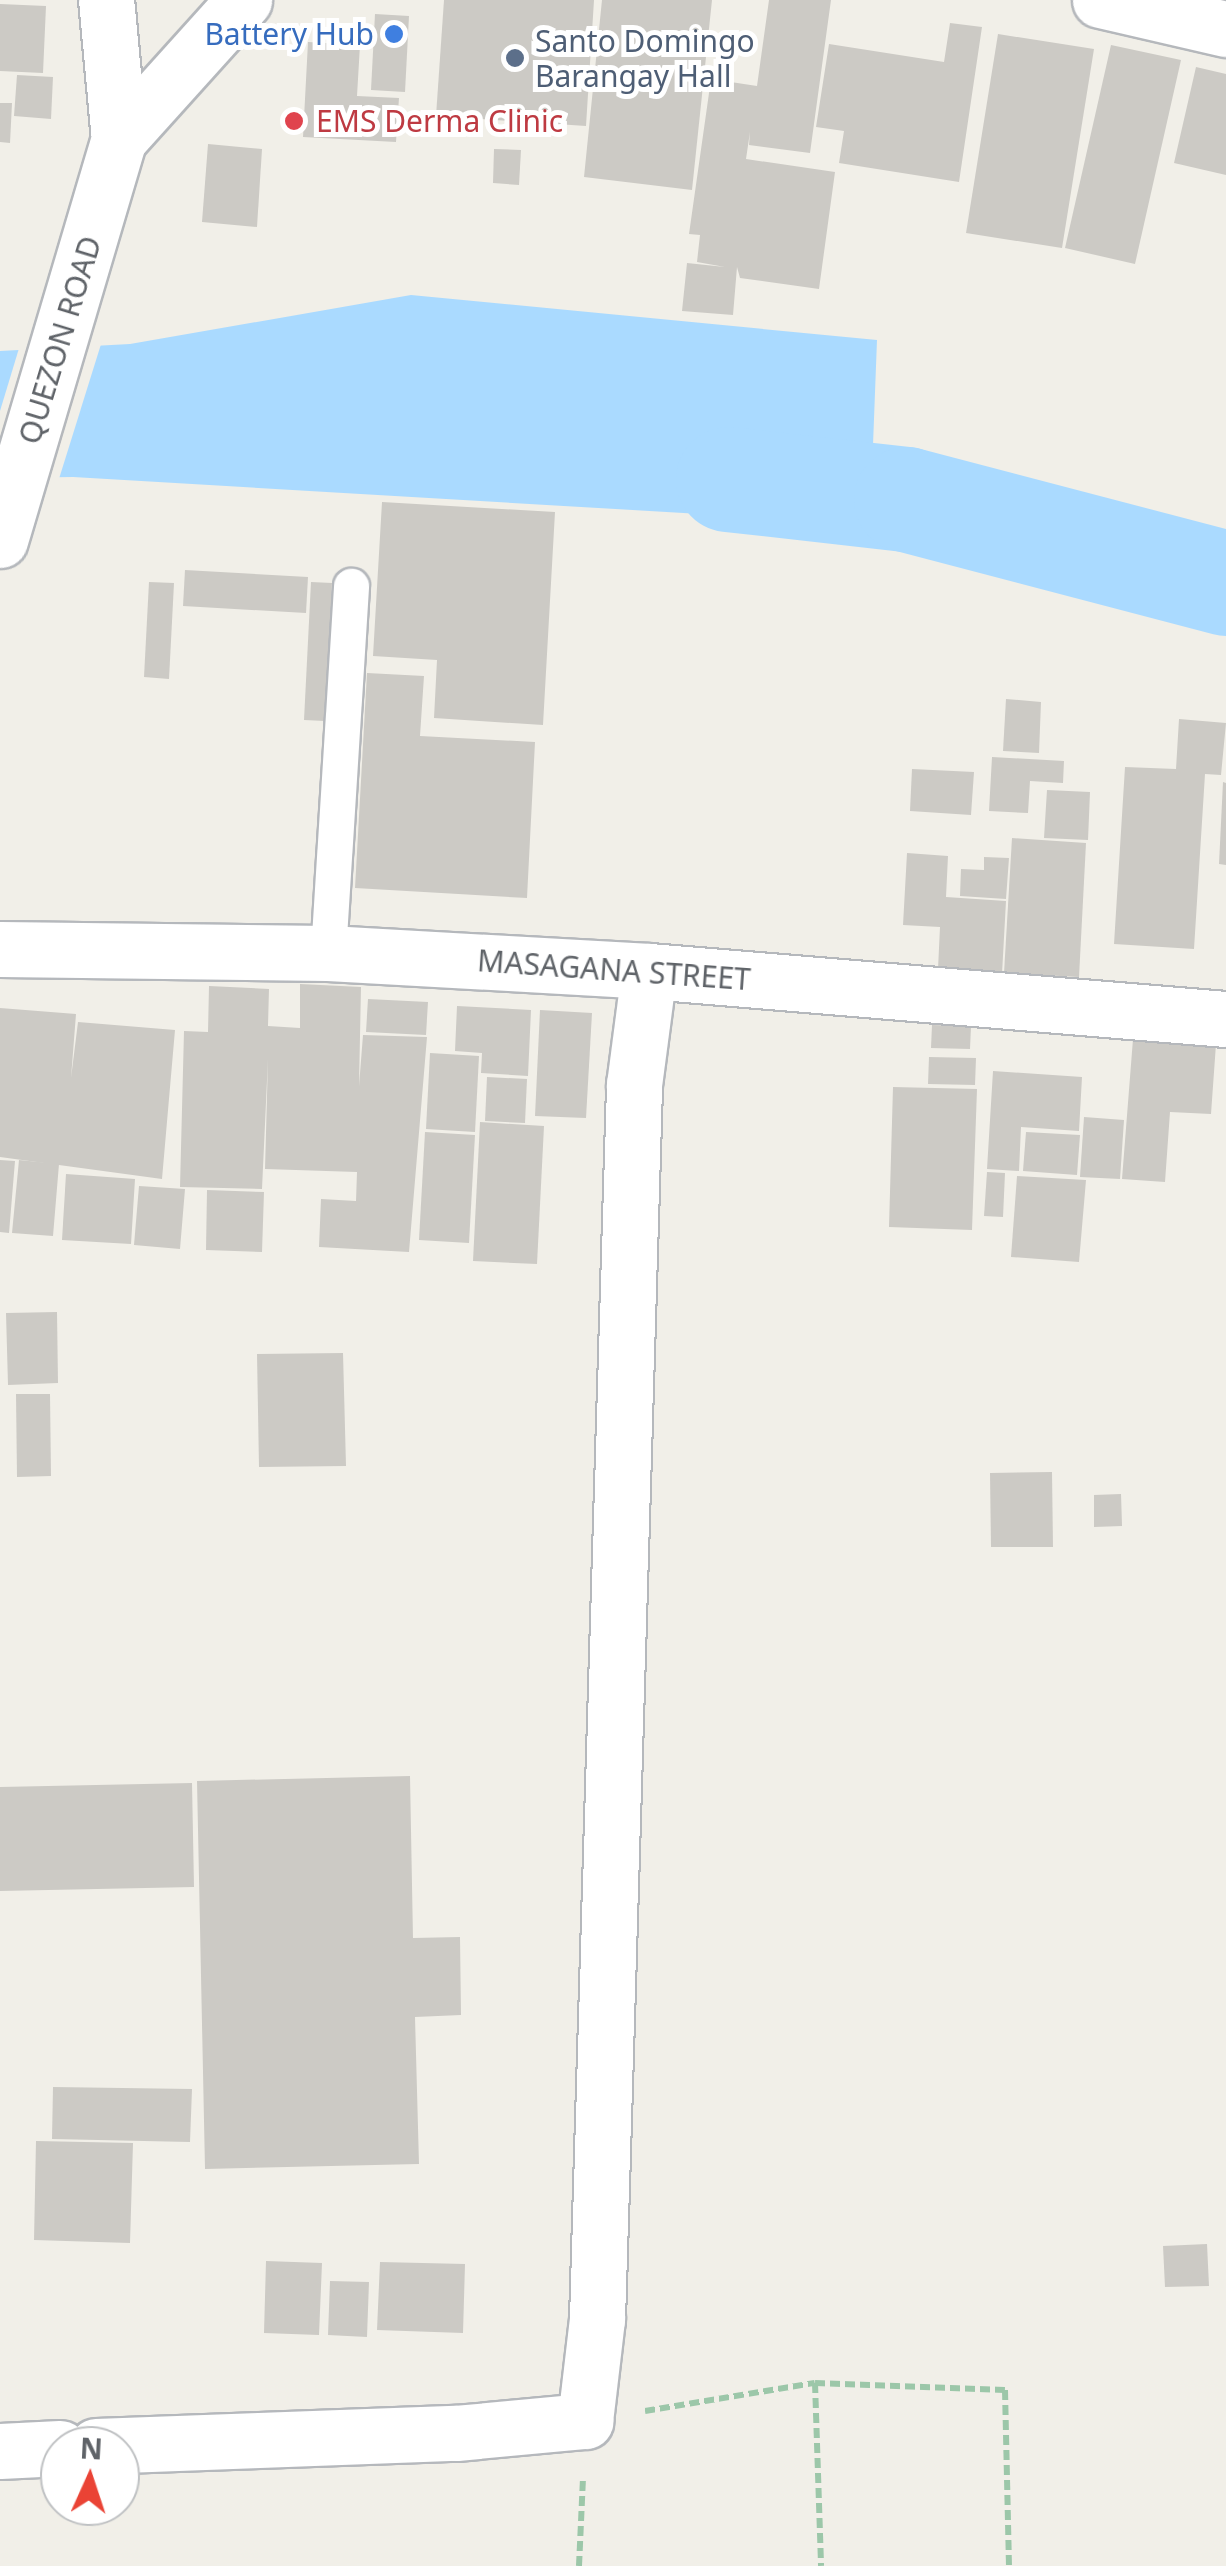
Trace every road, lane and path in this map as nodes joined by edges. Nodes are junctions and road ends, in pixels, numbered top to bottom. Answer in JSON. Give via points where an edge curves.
{"nodes":[{"id":1,"x":106,"y":0,"type":"edge"},
{"id":2,"x":244,"y":0,"type":"edge"},
{"id":3,"x":1100,"y":0,"type":"edge"},
{"id":4,"x":1226,"y":29,"type":"edge"},
{"id":5,"x":119,"y":139,"type":"junction"},
{"id":6,"x":0,"y":540,"type":"edge"},
{"id":7,"x":351,"y":586,"type":"dead end"},
{"id":8,"x":0,"y":949,"type":"edge"},
{"id":9,"x":328,"y":953,"type":"junction"},
{"id":10,"x":649,"y":971,"type":"junction"},
{"id":11,"x":1226,"y":1019,"type":"edge"},
{"id":12,"x":815,"y":2383,"type":"junction"},
{"id":13,"x":585,"y":2421,"type":"junction"},
{"id":14,"x":140,"y":2444,"type":"edge"},
{"id":15,"x":40,"y":2449,"type":"edge"},
{"id":16,"x":0,"y":2451,"type":"edge"},
{"id":17,"x":579,"y":2566,"type":"edge"},
{"id":18,"x":821,"y":2566,"type":"edge"},
{"id":19,"x":1008,"y":2566,"type":"edge"}],
"edges":[{"from":1,"to":5,"type":"street","name":"QUEZON ROAD"},
{"from":2,"to":5,"type":"street","name":"QUEZON ROAD"},
{"from":3,"to":4,"type":"street"},
{"from":5,"to":6,"type":"street","name":"QUEZON ROAD"},
{"from":7,"to":9,"type":"lane"},
{"from":8,"to":9,"type":"street","name":"MASAGANA STREET"},
{"from":9,"to":10,"type":"street","name":"MASAGANA STREET"},
{"from":10,"to":11,"type":"street","name":"MASAGANA STREET"},
{"from":10,"to":13,"type":"street","via":[[634,1085],[597,2319]]},
{"from":12,"to":13,"type":"path"},
{"from":12,"to":18,"type":"path"},
{"from":12,"to":19,"type":"path","via":[[1005,2390]]},
{"from":13,"to":14,"type":"street","via":[[456,2433]]},
{"from":13,"to":17,"type":"path"},
{"from":15,"to":16,"type":"street"}]}
